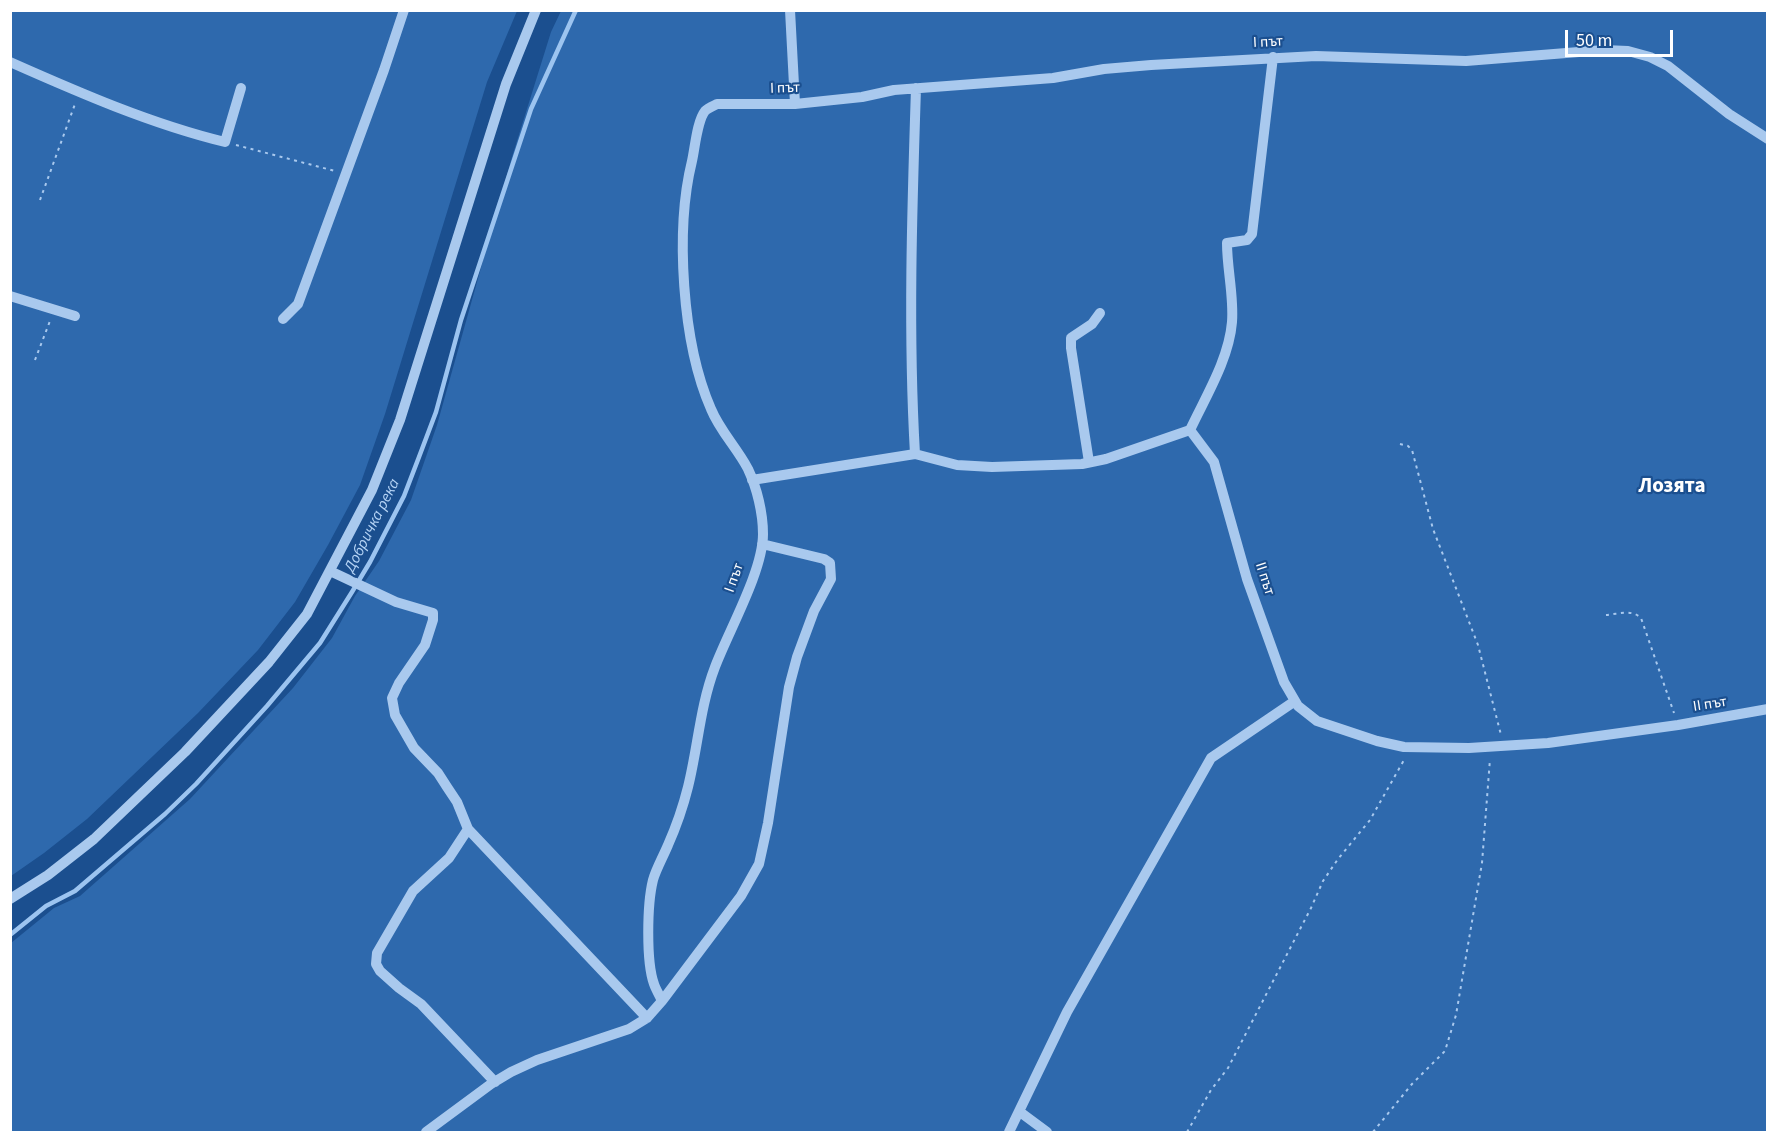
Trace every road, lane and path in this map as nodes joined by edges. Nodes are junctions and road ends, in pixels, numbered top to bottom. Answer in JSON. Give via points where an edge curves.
{"nodes":[{"id":1,"x":404,"y":10,"type":"edge"},
{"id":2,"x":536,"y":10,"type":"edge"},
{"id":3,"x":790,"y":10,"type":"edge"},
{"id":4,"x":1273,"y":57,"type":"junction"},
{"id":5,"x":10,"y":62,"type":"edge"},
{"id":6,"x":916,"y":87,"type":"junction"},
{"id":7,"x":241,"y":88,"type":"dead end"},
{"id":8,"x":79,"y":93,"type":"junction"},
{"id":9,"x":795,"y":104,"type":"junction"},
{"id":10,"x":1767,"y":139,"type":"edge"},
{"id":11,"x":225,"y":142,"type":"junction"},
{"id":12,"x":346,"y":174,"type":"junction"},
{"id":13,"x":40,"y":200,"type":"dead end"},
{"id":14,"x":10,"y":296,"type":"edge"},
{"id":15,"x":54,"y":310,"type":"junction"},
{"id":16,"x":1100,"y":314,"type":"dead end"},
{"id":17,"x":75,"y":316,"type":"dead end"},
{"id":18,"x":283,"y":320,"type":"dead end"},
{"id":19,"x":35,"y":360,"type":"dead end"},
{"id":20,"x":1190,"y":430,"type":"junction"},
{"id":21,"x":1400,"y":444,"type":"dead end"},
{"id":22,"x":915,"y":454,"type":"junction"},
{"id":23,"x":1089,"y":462,"type":"junction"},
{"id":24,"x":752,"y":480,"type":"junction"},
{"id":25,"x":762,"y":544,"type":"junction"},
{"id":26,"x":330,"y":571,"type":"junction"},
{"id":27,"x":1606,"y":615,"type":"dead end"},
{"id":28,"x":1295,"y":701,"type":"junction"},
{"id":29,"x":1767,"y":709,"type":"edge"},
{"id":30,"x":1678,"y":725,"type":"junction"},
{"id":31,"x":1503,"y":746,"type":"junction"},
{"id":32,"x":1411,"y":747,"type":"junction"},
{"id":33,"x":1491,"y":747,"type":"junction"},
{"id":34,"x":468,"y":829,"type":"junction"},
{"id":35,"x":10,"y":899,"type":"edge"},
{"id":36,"x":662,"y":1001,"type":"junction"},
{"id":37,"x":647,"y":1018,"type":"junction"},
{"id":38,"x":495,"y":1082,"type":"junction"},
{"id":39,"x":1020,"y":1112,"type":"junction"},
{"id":40,"x":426,"y":1132,"type":"edge"},
{"id":41,"x":1009,"y":1132,"type":"edge"},
{"id":42,"x":1047,"y":1132,"type":"edge"},
{"id":43,"x":1187,"y":1132,"type":"edge"},
{"id":44,"x":1373,"y":1132,"type":"edge"}],
"edges":[{"from":1,"to":12,"type":"street"},
{"from":2,"to":26,"type":"street","via":[[502,94],[400,420],[372,490]]},
{"from":3,"to":9,"type":"street"},
{"from":4,"to":6,"type":"street","name":"І път"},
{"from":4,"to":10,"type":"street","name":"І път","via":[[1466,61],[1628,51],[1668,66]]},
{"from":4,"to":20,"type":"street","via":[[1252,234],[1247,240],[1227,243],[1232,305],[1229,340]]},
{"from":5,"to":8,"type":"street"},
{"from":6,"to":9,"type":"street","name":"І път"},
{"from":6,"to":22,"type":"street","via":[[911,269]]},
{"from":7,"to":11,"type":"street"},
{"from":8,"to":11,"type":"street"},
{"from":8,"to":13,"type":"path"},
{"from":9,"to":24,"type":"street","name":"І път","via":[[717,104],[706,109],[684,204],[684,270],[696,365],[711,410]]},
{"from":11,"to":12,"type":"path"},
{"from":12,"to":18,"type":"street","via":[[298,304]]},
{"from":14,"to":15,"type":"street"},
{"from":15,"to":17,"type":"street"},
{"from":15,"to":19,"type":"path"},
{"from":16,"to":23,"type":"street","via":[[1071,338]]},
{"from":20,"to":23,"type":"street"},
{"from":20,"to":28,"type":"street","name":"ІІ път","via":[[1214,462],[1247,579],[1284,682]]},
{"from":21,"to":31,"type":"path","via":[[1412,450],[1433,529],[1478,645]]},
{"from":22,"to":23,"type":"street","via":[[957,465],[992,467]]},
{"from":22,"to":24,"type":"street"},
{"from":24,"to":25,"type":"street","name":"І път","via":[[760,509]]},
{"from":25,"to":36,"type":"street","name":"І път","via":[[747,593],[714,669],[701,712],[681,813],[654,879],[650,952],[654,984]]},
{"from":25,"to":36,"type":"street","via":[[824,559],[830,563],[831,579],[814,611],[789,687],[759,864],[741,896]]},
{"from":26,"to":34,"type":"street","via":[[433,613],[424,645],[392,698],[394,715],[414,748],[438,773],[457,802]]},
{"from":26,"to":35,"type":"street","via":[[307,614],[275,654],[185,752],[94,838]]},
{"from":27,"to":30,"type":"path","via":[[1637,613],[1641,618]]},
{"from":28,"to":32,"type":"street","name":"ІІ път","via":[[1317,721],[1377,741]]},
{"from":28,"to":39,"type":"street","via":[[1211,758],[1067,1012]]},
{"from":29,"to":30,"type":"street","name":"ІІ път"},
{"from":30,"to":31,"type":"street","name":"ІІ път"},
{"from":31,"to":33,"type":"street","name":"ІІ път"},
{"from":32,"to":33,"type":"street","name":"ІІ път"},
{"from":32,"to":43,"type":"path","via":[[1370,820],[1323,881],[1228,1068]]},
{"from":33,"to":44,"type":"path","via":[[1482,863],[1450,1036],[1445,1051]]},
{"from":34,"to":37,"type":"street"},
{"from":34,"to":38,"type":"street","via":[[448,858],[413,891],[377,953],[376,964],[421,1004]]},
{"from":36,"to":37,"type":"street"},
{"from":37,"to":38,"type":"street","via":[[629,1029],[537,1060]]},
{"from":38,"to":40,"type":"street"},
{"from":39,"to":41,"type":"street"},
{"from":39,"to":42,"type":"street"}]}
